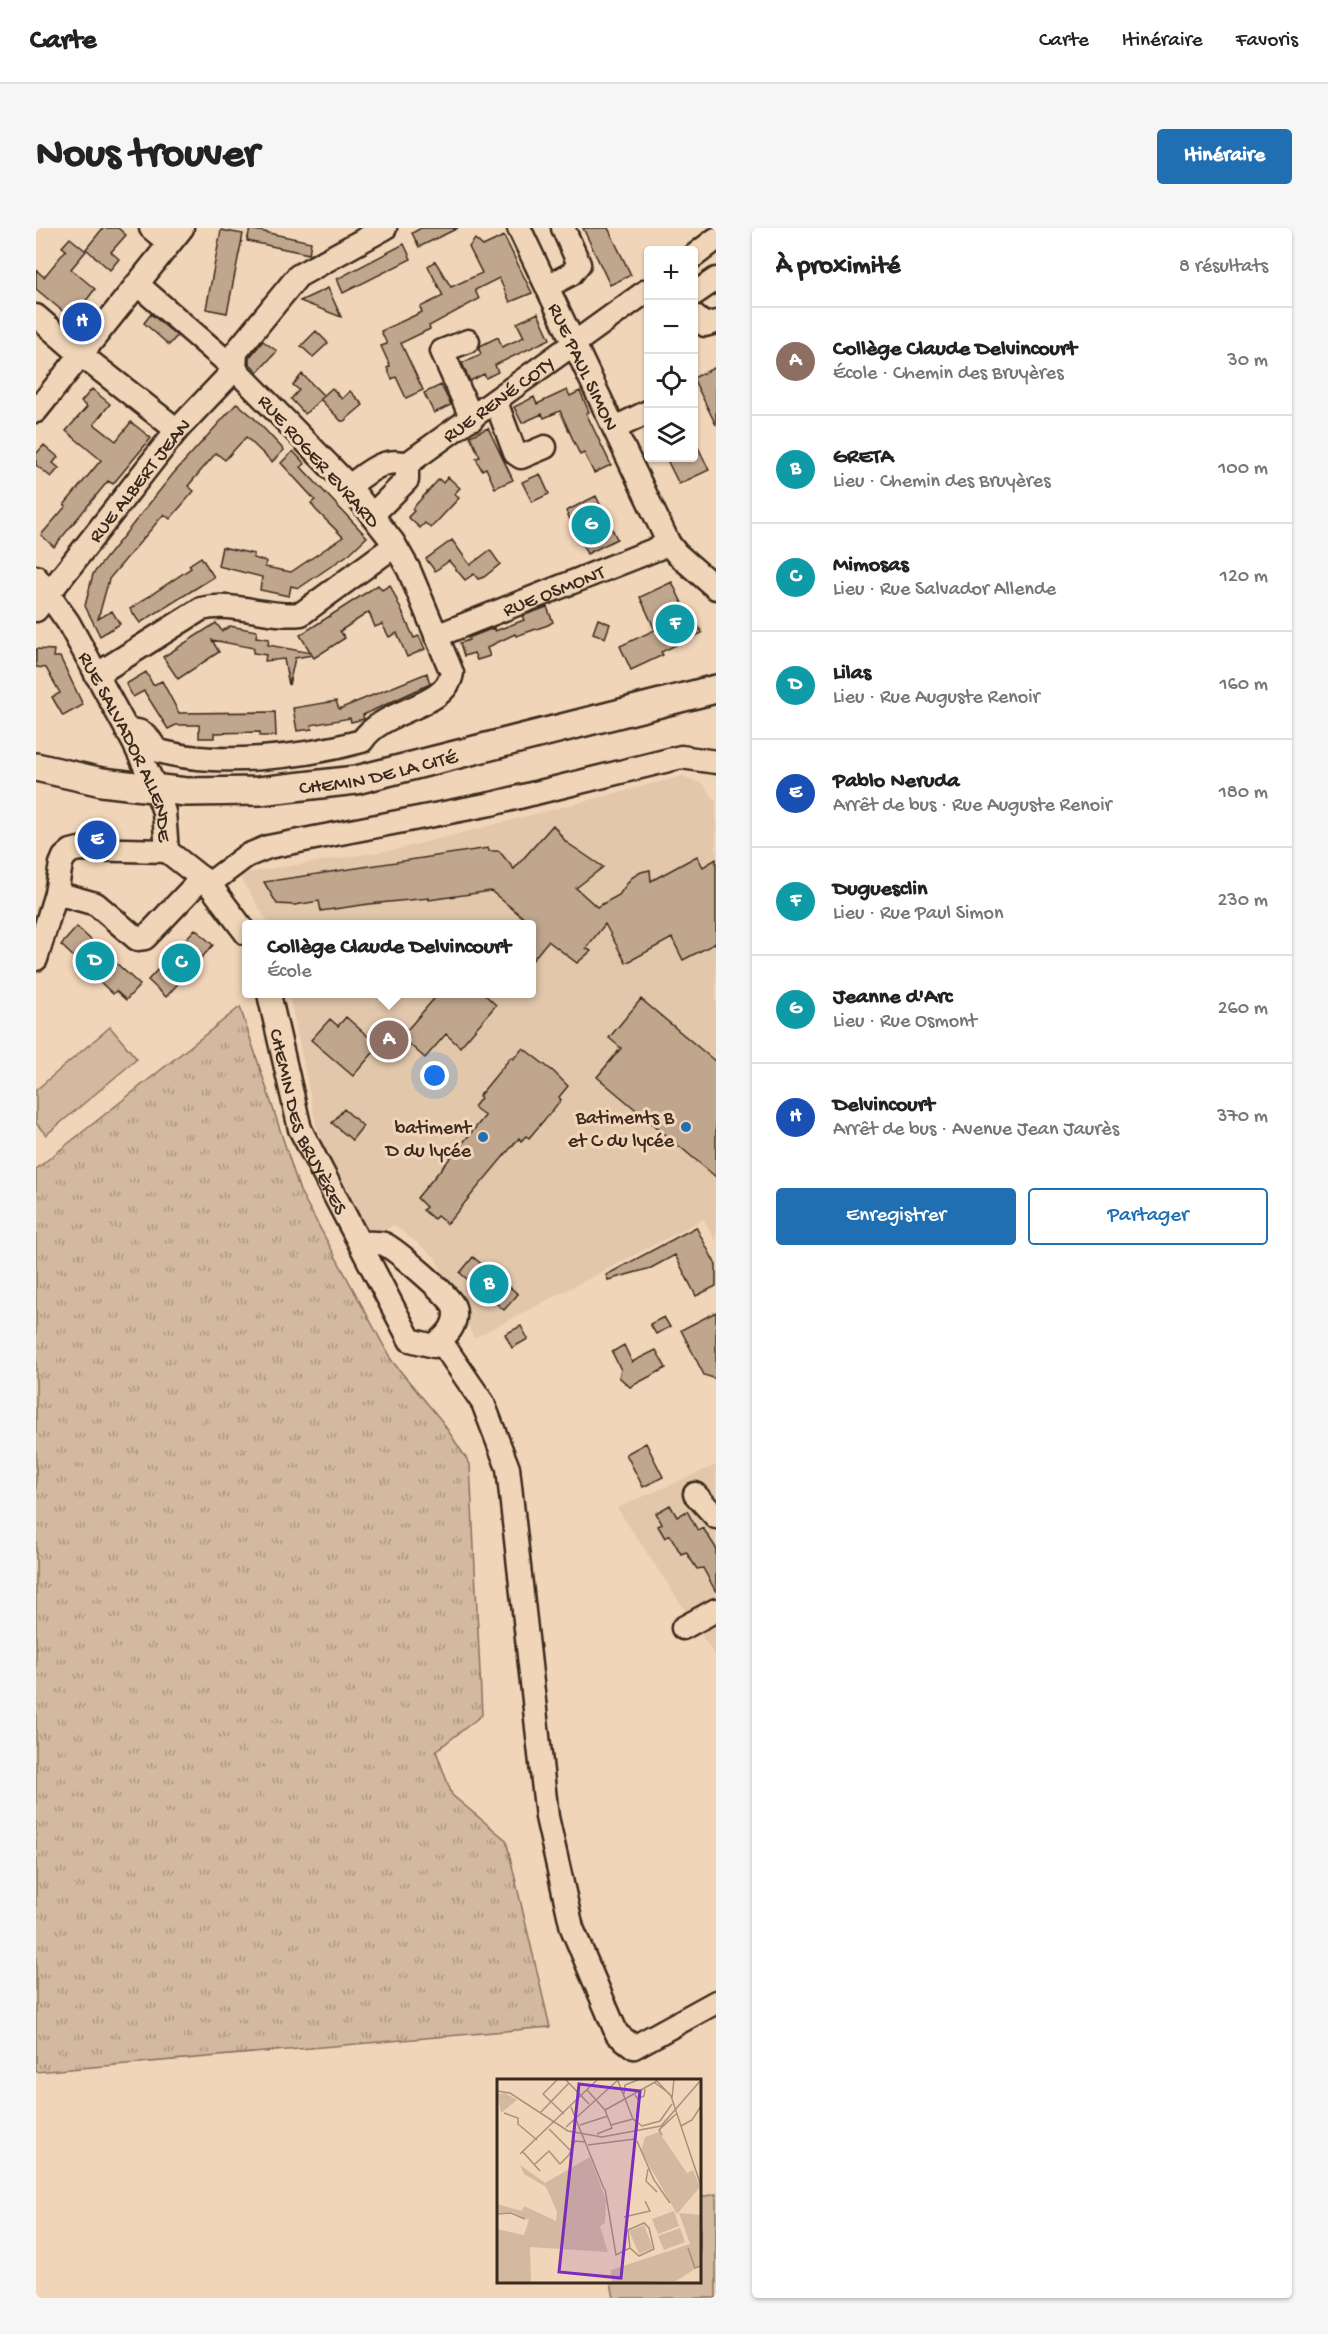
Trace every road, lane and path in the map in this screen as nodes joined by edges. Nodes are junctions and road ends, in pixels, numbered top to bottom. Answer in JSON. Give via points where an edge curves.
{"nodes":[{"id":1,"x":152,"y":228,"type":"edge"},
{"id":2,"x":386,"y":228,"type":"edge"},
{"id":3,"x":519,"y":228,"type":"edge"},
{"id":4,"x":563,"y":228,"type":"edge"},
{"id":5,"x":176,"y":236,"type":"edge"},
{"id":6,"x":716,"y":239,"type":"edge"},
{"id":7,"x":698,"y":252,"type":"edge"},
{"id":8,"x":716,"y":279,"type":"edge"},
{"id":9,"x":137,"y":284,"type":"junction"},
{"id":10,"x":548,"y":286,"type":"junction"},
{"id":11,"x":698,"y":291,"type":"edge"},
{"id":12,"x":644,"y":293,"type":"edge"},
{"id":13,"x":36,"y":316,"type":"edge"},
{"id":14,"x":698,"y":320,"type":"edge"},
{"id":15,"x":716,"y":322,"type":"edge"},
{"id":16,"x":468,"y":341,"type":"dead end"},
{"id":17,"x":576,"y":344,"type":"junction"},
{"id":18,"x":80,"y":354,"type":"junction"},
{"id":19,"x":235,"y":369,"type":"junction"},
{"id":20,"x":496,"y":402,"type":"junction"},
{"id":21,"x":36,"y":411,"type":"edge"},
{"id":22,"x":644,"y":414,"type":"edge"},
{"id":23,"x":472,"y":419,"type":"junction"},
{"id":24,"x":615,"y":428,"type":"junction"},
{"id":25,"x":177,"y":430,"type":"junction"},
{"id":26,"x":545,"y":447,"type":"dead end"},
{"id":27,"x":407,"y":464,"type":"junction"},
{"id":28,"x":349,"y":486,"type":"junction"},
{"id":29,"x":372,"y":515,"type":"junction"},
{"id":30,"x":669,"y":544,"type":"junction"},
{"id":31,"x":394,"y":546,"type":"junction"},
{"id":32,"x":716,"y":588,"type":"edge"},
{"id":33,"x":41,"y":594,"type":"edge"},
{"id":34,"x":436,"y":636,"type":"junction"},
{"id":35,"x":452,"y":673,"type":"joint"},
{"id":36,"x":96,"y":675,"type":"junction"},
{"id":37,"x":716,"y":690,"type":"edge"},
{"id":38,"x":127,"y":730,"type":"junction"},
{"id":39,"x":716,"y":762,"type":"edge"},
{"id":40,"x":36,"y":767,"type":"edge"},
{"id":41,"x":156,"y":789,"type":"junction"},
{"id":42,"x":167,"y":851,"type":"junction"},
{"id":43,"x":206,"y":881,"type":"junction"},
{"id":44,"x":56,"y":893,"type":"junction"},
{"id":45,"x":242,"y":928,"type":"edge"},
{"id":46,"x":36,"y":959,"type":"edge"},
{"id":47,"x":270,"y":998,"type":"edge"},
{"id":48,"x":360,"y":1243,"type":"junction"},
{"id":49,"x":440,"y":1340,"type":"junction"},
{"id":50,"x":694,"y":1494,"type":"dead end"},
{"id":51,"x":716,"y":1517,"type":"edge"},
{"id":52,"x":716,"y":1610,"type":"edge"},
{"id":53,"x":683,"y":1628,"type":"dead end"},
{"id":54,"x":716,"y":2002,"type":"edge"}],
"edges":[{"from":1,"to":5,"type":"street"},
{"from":2,"to":19,"type":"street","via":[[298,276],[236,352]]},
{"from":3,"to":10,"type":"street","name":"RUE PAUL SIMON"},
{"from":4,"to":10,"type":"street","via":[[579,264],[572,274]]},
{"from":5,"to":9,"type":"street"},
{"from":6,"to":7,"type":"street"},
{"from":8,"to":11,"type":"street"},
{"from":9,"to":18,"type":"street"},
{"from":9,"to":19,"type":"street","name":"RUE ROGER EVRARD"},
{"from":10,"to":17,"type":"street","name":"RUE PAUL SIMON"},
{"from":12,"to":17,"type":"street","name":"RUE RENÉ COTY"},
{"from":13,"to":18,"type":"street"},
{"from":14,"to":15,"type":"street","via":[[705,325]]},
{"from":16,"to":23,"type":"street","via":[[442,351]]},
{"from":17,"to":20,"type":"street","name":"RUE RENÉ COTY"},
{"from":17,"to":24,"type":"street","name":"RUE PAUL SIMON"},
{"from":18,"to":21,"type":"street"},
{"from":18,"to":25,"type":"street"},
{"from":19,"to":25,"type":"street","name":"RUE ALBERT JEAN"},
{"from":19,"to":28,"type":"street","name":"RUE ROGER EVRARD"},
{"from":20,"to":23,"type":"street","name":"RUE RENÉ COTY"},
{"from":20,"to":26,"type":"street","via":[[515,453],[521,457]]},
{"from":22,"to":24,"type":"street"},
{"from":23,"to":27,"type":"street","name":"RUE RENÉ COTY"},
{"from":24,"to":30,"type":"street","name":"RUE PAUL SIMON"},
{"from":25,"to":33,"type":"street","name":"RUE ALBERT JEAN"},
{"from":27,"to":28,"type":"street","name":"RUE RENÉ COTY","via":[[385,463]]},
{"from":27,"to":29,"type":"street","via":[[407,480]]},
{"from":28,"to":29,"type":"street","name":"RUE ROGER EVRARD"},
{"from":29,"to":31,"type":"street","name":"RUE ROGER EVRARD"},
{"from":30,"to":32,"type":"street","name":"RUE PAUL SIMON"},
{"from":30,"to":34,"type":"street","name":"RUE OSMONT"},
{"from":31,"to":34,"type":"street","name":"RUE ROGER EVRARD","via":[[409,570]]},
{"from":31,"to":36,"type":"street","via":[[301,614],[283,616],[217,605],[201,609]]},
{"from":33,"to":36,"type":"street","name":"RUE SALVADOR ALLENDE","via":[[68,622]]},
{"from":34,"to":35,"type":"street","name":"RUE ROGER EVRARD"},
{"from":35,"to":38,"type":"street","name":"CHEMIN DE LA CITÉ","via":[[450,683],[440,695],[380,723],[362,741],[278,758],[178,757],[156,750],[148,736],[136,729]]},
{"from":36,"to":38,"type":"street","name":"RUE SALVADOR ALLENDE"},
{"from":37,"to":41,"type":"main road","name":"CHEMIN DE LA CITÉ","via":[[356,780],[259,791]]},
{"from":38,"to":41,"type":"street","name":"RUE SALVADOR ALLENDE"},
{"from":39,"to":43,"type":"street","via":[[681,757],[491,804],[268,848],[246,856]]},
{"from":40,"to":41,"type":"main road","name":"CHEMIN DE LA CITÉ"},
{"from":41,"to":42,"type":"street","name":"RUE SALVADOR ALLENDE","via":[[164,812]]},
{"from":42,"to":43,"type":"street","name":"RUE SALVADOR ALLENDE"},
{"from":42,"to":44,"type":"street","via":[[71,851],[61,864]]},
{"from":43,"to":44,"type":"street","via":[[145,938],[137,939],[96,904]]},
{"from":43,"to":45,"type":"street","name":"RUE SALVADOR ALLENDE"},
{"from":44,"to":46,"type":"street"},
{"from":47,"to":48,"type":"street","name":"CHEMIN DES BRUYÈRES","via":[[300,1129]]},
{"from":48,"to":49,"type":"street","name":"CHEMIN DES BRUYÈRES","via":[[410,1340],[434,1346]]},
{"from":48,"to":49,"type":"street","via":[[383,1244],[438,1287],[454,1306],[450,1333]]},
{"from":49,"to":54,"type":"street","via":[[483,1403],[508,1468],[547,1817],[575,1935],[617,2034],[634,2047]]},
{"from":50,"to":51,"type":"street"},
{"from":52,"to":53,"type":"street"}]}
